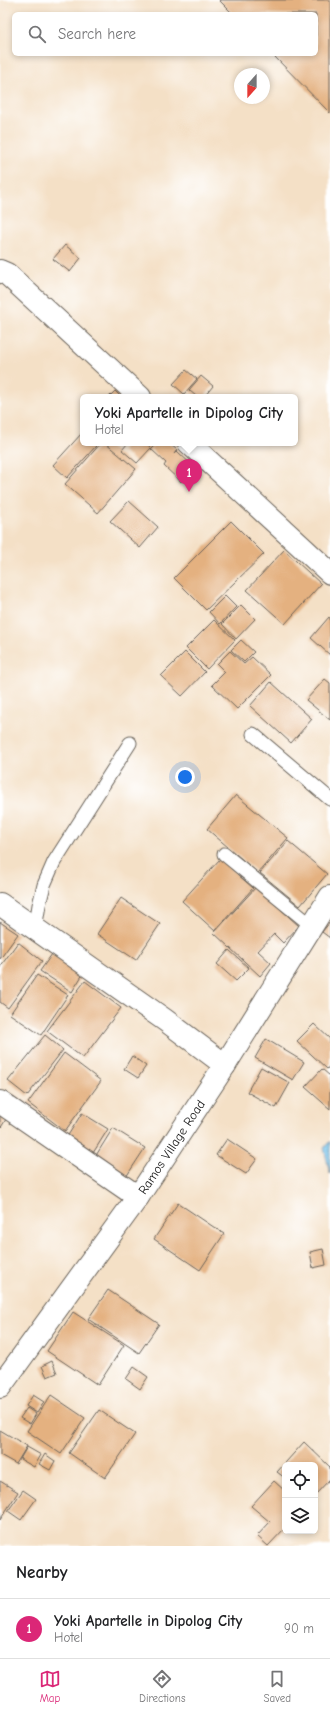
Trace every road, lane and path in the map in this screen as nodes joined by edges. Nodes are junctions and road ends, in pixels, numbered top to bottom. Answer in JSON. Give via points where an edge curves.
{"nodes":[{"id":1,"x":0,"y":271,"type":"edge"},
{"id":2,"x":137,"y":394,"type":"edge"},
{"id":3,"x":192,"y":446,"type":"edge"},
{"id":4,"x":330,"y":573,"type":"edge"},
{"id":5,"x":253,"y":734,"type":"dead end"},
{"id":6,"x":130,"y":743,"type":"dead end"},
{"id":7,"x":330,"y":799,"type":"edge"},
{"id":8,"x":224,"y":854,"type":"dead end"},
{"id":9,"x":330,"y":897,"type":"edge"},
{"id":10,"x":0,"y":904,"type":"edge"},
{"id":11,"x":312,"y":926,"type":"junction"},
{"id":12,"x":35,"y":929,"type":"junction"},
{"id":13,"x":225,"y":1065,"type":"junction"},
{"id":14,"x":0,"y":1102,"type":"edge"},
{"id":15,"x":138,"y":1197,"type":"junction"},
{"id":16,"x":0,"y":1387,"type":"edge"}],
"edges":[{"from":1,"to":2,"type":"street","via":[[7,274]]},
{"from":3,"to":4,"type":"street"},
{"from":5,"to":7,"type":"lane"},
{"from":6,"to":12,"type":"lane","via":[[54,862],[42,892]]},
{"from":8,"to":11,"type":"lane"},
{"from":9,"to":11,"type":"street","name":"Ramos Village Road"},
{"from":10,"to":12,"type":"street"},
{"from":11,"to":13,"type":"street","name":"Ramos Village Road"},
{"from":12,"to":13,"type":"street"},
{"from":13,"to":15,"type":"street","name":"Ramos Village Road"},
{"from":14,"to":15,"type":"street"},
{"from":15,"to":16,"type":"street","name":"Ramos Village Road"}]}
